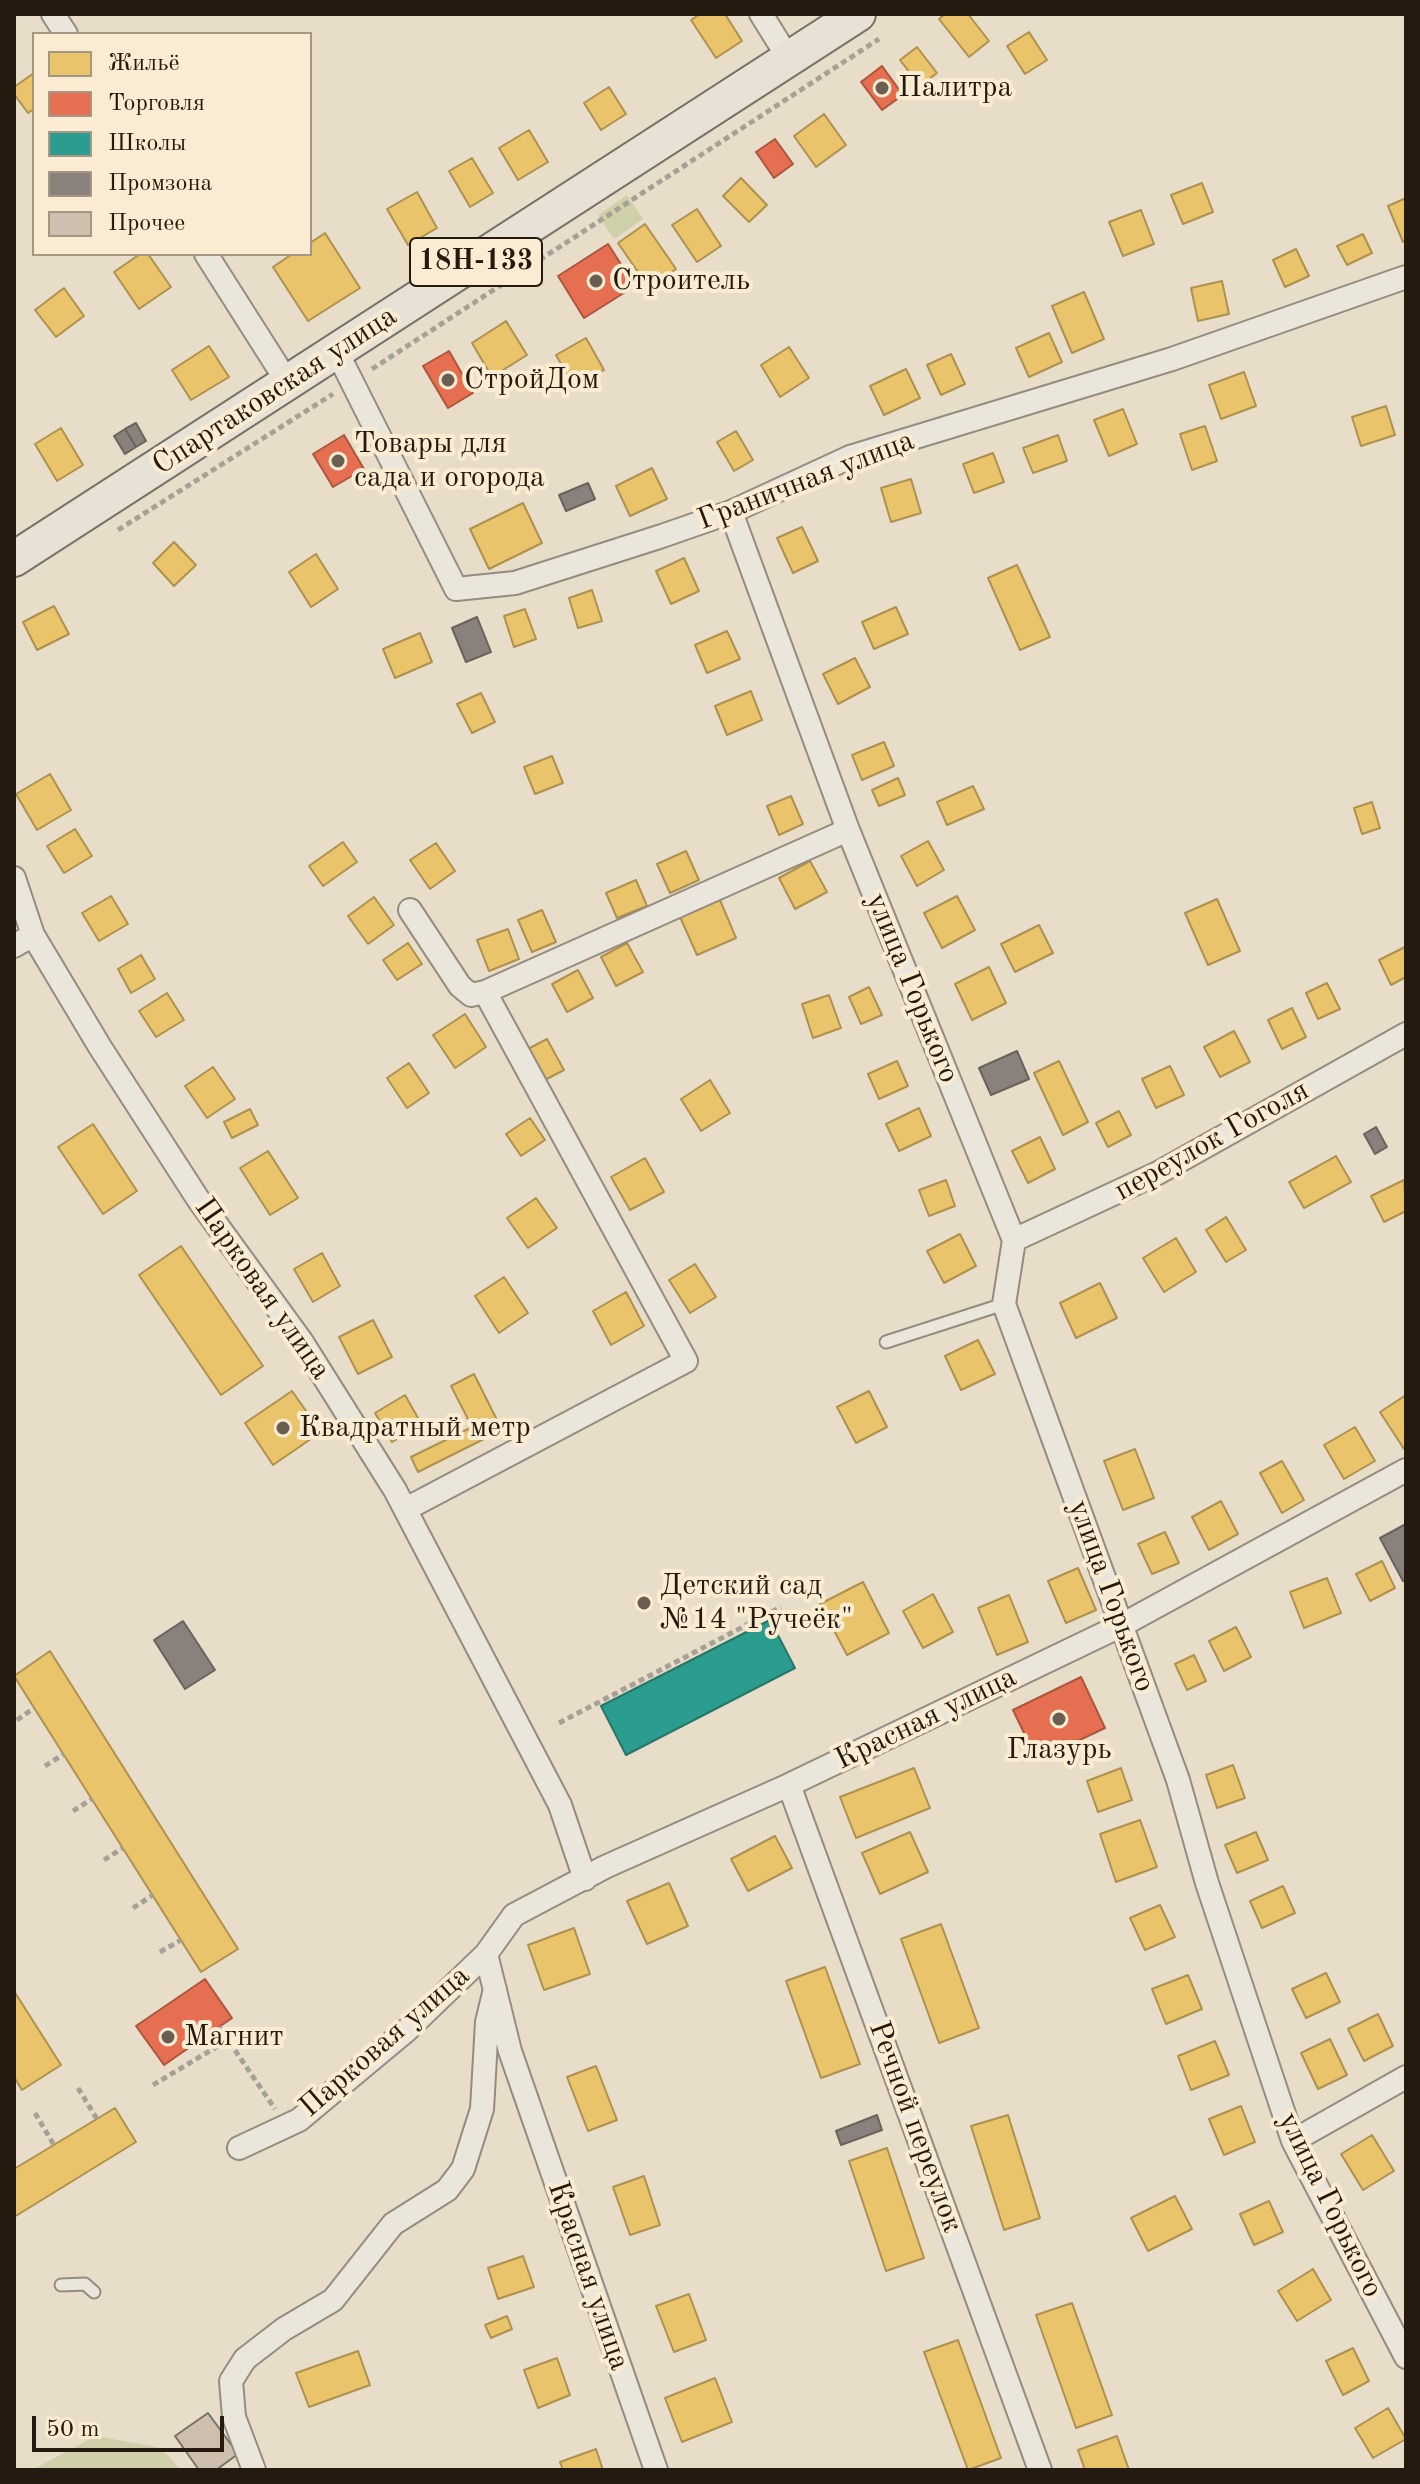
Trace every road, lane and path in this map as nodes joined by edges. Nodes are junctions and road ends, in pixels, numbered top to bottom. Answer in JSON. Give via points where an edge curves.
{"nodes":[{"id":1,"x":53,"y":14,"type":"edge"},
{"id":2,"x":761,"y":14,"type":"edge"},
{"id":3,"x":868,"y":27,"type":"edge"},
{"id":4,"x":65,"y":32,"type":"edge"},
{"id":5,"x":789,"y":59,"type":"junction"},
{"id":6,"x":207,"y":256,"type":"edge"},
{"id":7,"x":1406,"y":277,"type":"edge"},
{"id":8,"x":337,"y":352,"type":"junction"},
{"id":9,"x":353,"y":382,"type":"junction"},
{"id":10,"x":288,"y":383,"type":"junction"},
{"id":11,"x":731,"y":512,"type":"junction"},
{"id":12,"x":114,"y":533,"type":"dead end"},
{"id":13,"x":14,"y":559,"type":"edge"},
{"id":14,"x":848,"y":830,"type":"junction"},
{"id":15,"x":14,"y":878,"type":"edge"},
{"id":16,"x":410,"y":910,"type":"dead end"},
{"id":17,"x":23,"y":940,"type":"edge"},
{"id":18,"x":485,"y":992,"type":"junction"},
{"id":19,"x":1406,"y":1034,"type":"edge"},
{"id":20,"x":1014,"y":1240,"type":"junction"},
{"id":21,"x":1004,"y":1304,"type":"junction"},
{"id":22,"x":886,"y":1342,"type":"dead end"},
{"id":23,"x":1406,"y":1470,"type":"edge"},
{"id":24,"x":406,"y":1509,"type":"junction"},
{"id":25,"x":781,"y":1607,"type":"dead end"},
{"id":26,"x":1122,"y":1625,"type":"junction"},
{"id":27,"x":34,"y":1708,"type":"dead end"},
{"id":28,"x":17,"y":1720,"type":"dead end"},
{"id":29,"x":559,"y":1723,"type":"dead end"},
{"id":30,"x":64,"y":1754,"type":"dead end"},
{"id":31,"x":45,"y":1766,"type":"dead end"},
{"id":32,"x":789,"y":1785,"type":"junction"},
{"id":33,"x":92,"y":1799,"type":"dead end"},
{"id":34,"x":73,"y":1811,"type":"dead end"},
{"id":35,"x":123,"y":1848,"type":"dead end"},
{"id":36,"x":104,"y":1860,"type":"dead end"},
{"id":37,"x":585,"y":1879,"type":"junction"},
{"id":38,"x":153,"y":1895,"type":"dead end"},
{"id":39,"x":133,"y":1908,"type":"dead end"},
{"id":40,"x":181,"y":1940,"type":"dead end"},
{"id":41,"x":160,"y":1952,"type":"dead end"},
{"id":42,"x":486,"y":1954,"type":"junction"},
{"id":43,"x":495,"y":1989,"type":"junction"},
{"id":44,"x":219,"y":2027,"type":"dead end"},
{"id":45,"x":228,"y":2040,"type":"junction"},
{"id":46,"x":1406,"y":2077,"type":"edge"},
{"id":47,"x":153,"y":2085,"type":"dead end"},
{"id":48,"x":78,"y":2088,"type":"dead end"},
{"id":49,"x":35,"y":2113,"type":"dead end"},
{"id":50,"x":97,"y":2119,"type":"dead end"},
{"id":51,"x":286,"y":2126,"type":"junction"},
{"id":52,"x":1293,"y":2141,"type":"junction"},
{"id":53,"x":54,"y":2145,"type":"dead end"},
{"id":54,"x":239,"y":2148,"type":"dead end"},
{"id":55,"x":61,"y":2285,"type":"dead end"},
{"id":56,"x":94,"y":2292,"type":"dead end"},
{"id":57,"x":1406,"y":2357,"type":"edge"},
{"id":58,"x":254,"y":2470,"type":"edge"},
{"id":59,"x":656,"y":2470,"type":"edge"},
{"id":60,"x":1040,"y":2470,"type":"edge"}],
"edges":[{"from":1,"to":4,"type":"street"},
{"from":2,"to":5,"type":"street"},
{"from":3,"to":5,"type":"main road","name":"Спартаковская улица","number":"18Н-133"},
{"from":3,"to":9,"type":"path"},
{"from":5,"to":8,"type":"main road","name":"Спартаковская улица","number":"18Н-133"},
{"from":6,"to":10,"type":"street"},
{"from":7,"to":11,"type":"street","name":"Граничная улица","via":[[1172,359],[850,457]]},
{"from":8,"to":9,"type":"street","name":"Граничная улица"},
{"from":8,"to":10,"type":"main road","name":"Спартаковская улица","number":"18Н-133"},
{"from":9,"to":11,"type":"street","name":"Граничная улица","via":[[456,589],[515,583]]},
{"from":9,"to":12,"type":"path"},
{"from":10,"to":13,"type":"main road","name":"Спартаковская улица","number":"18Н-133"},
{"from":11,"to":14,"type":"street","name":"улица Горького"},
{"from":14,"to":18,"type":"street"},
{"from":14,"to":20,"type":"street","name":"улица Горького"},
{"from":15,"to":17,"type":"street","name":"Парковая улица"},
{"from":16,"to":18,"type":"street","via":[[460,986],[471,995]]},
{"from":17,"to":24,"type":"street","name":"Парковая улица","via":[[302,1342]]},
{"from":18,"to":24,"type":"street","via":[[686,1361]]},
{"from":19,"to":20,"type":"street","name":"переулок Гоголя","via":[[1158,1173]]},
{"from":20,"to":21,"type":"street","name":"улица Горького"},
{"from":21,"to":22,"type":"lane"},
{"from":21,"to":26,"type":"street","name":"улица Горького"},
{"from":23,"to":26,"type":"street","name":"Красная улица"},
{"from":24,"to":37,"type":"street","name":"Парковая улица","via":[[560,1805]]},
{"from":25,"to":29,"type":"path"},
{"from":26,"to":32,"type":"street","name":"Красная улица"},
{"from":26,"to":52,"type":"street","name":"улица Горького","via":[[1178,1780]]},
{"from":27,"to":28,"type":"path"},
{"from":30,"to":31,"type":"path"},
{"from":32,"to":37,"type":"street","name":"Красная улица"},
{"from":32,"to":60,"type":"street","name":"Речной переулок"},
{"from":33,"to":34,"type":"path"},
{"from":35,"to":36,"type":"path"},
{"from":37,"to":42,"type":"street","name":"Красная улица","via":[[514,1915]]},
{"from":38,"to":39,"type":"path"},
{"from":40,"to":41,"type":"path"},
{"from":42,"to":43,"type":"street","name":"Красная улица"},
{"from":42,"to":51,"type":"street","name":"Парковая улица","via":[[407,2030]]},
{"from":43,"to":58,"type":"street","name":"Красная улица","via":[[487,2022],[482,2109],[463,2169],[447,2190],[393,2224],[333,2300],[245,2359],[231,2381],[234,2417]]},
{"from":43,"to":59,"type":"street","name":"Красная улица","via":[[510,2051]]},
{"from":44,"to":45,"type":"path"},
{"from":45,"to":47,"type":"path"},
{"from":45,"to":51,"type":"path"},
{"from":46,"to":52,"type":"street"},
{"from":48,"to":50,"type":"path"},
{"from":49,"to":53,"type":"path"},
{"from":51,"to":54,"type":"street","name":"Парковая улица"},
{"from":52,"to":57,"type":"street","name":"улица Горького"},
{"from":55,"to":56,"type":"lane","via":[[85,2284]]}]}
